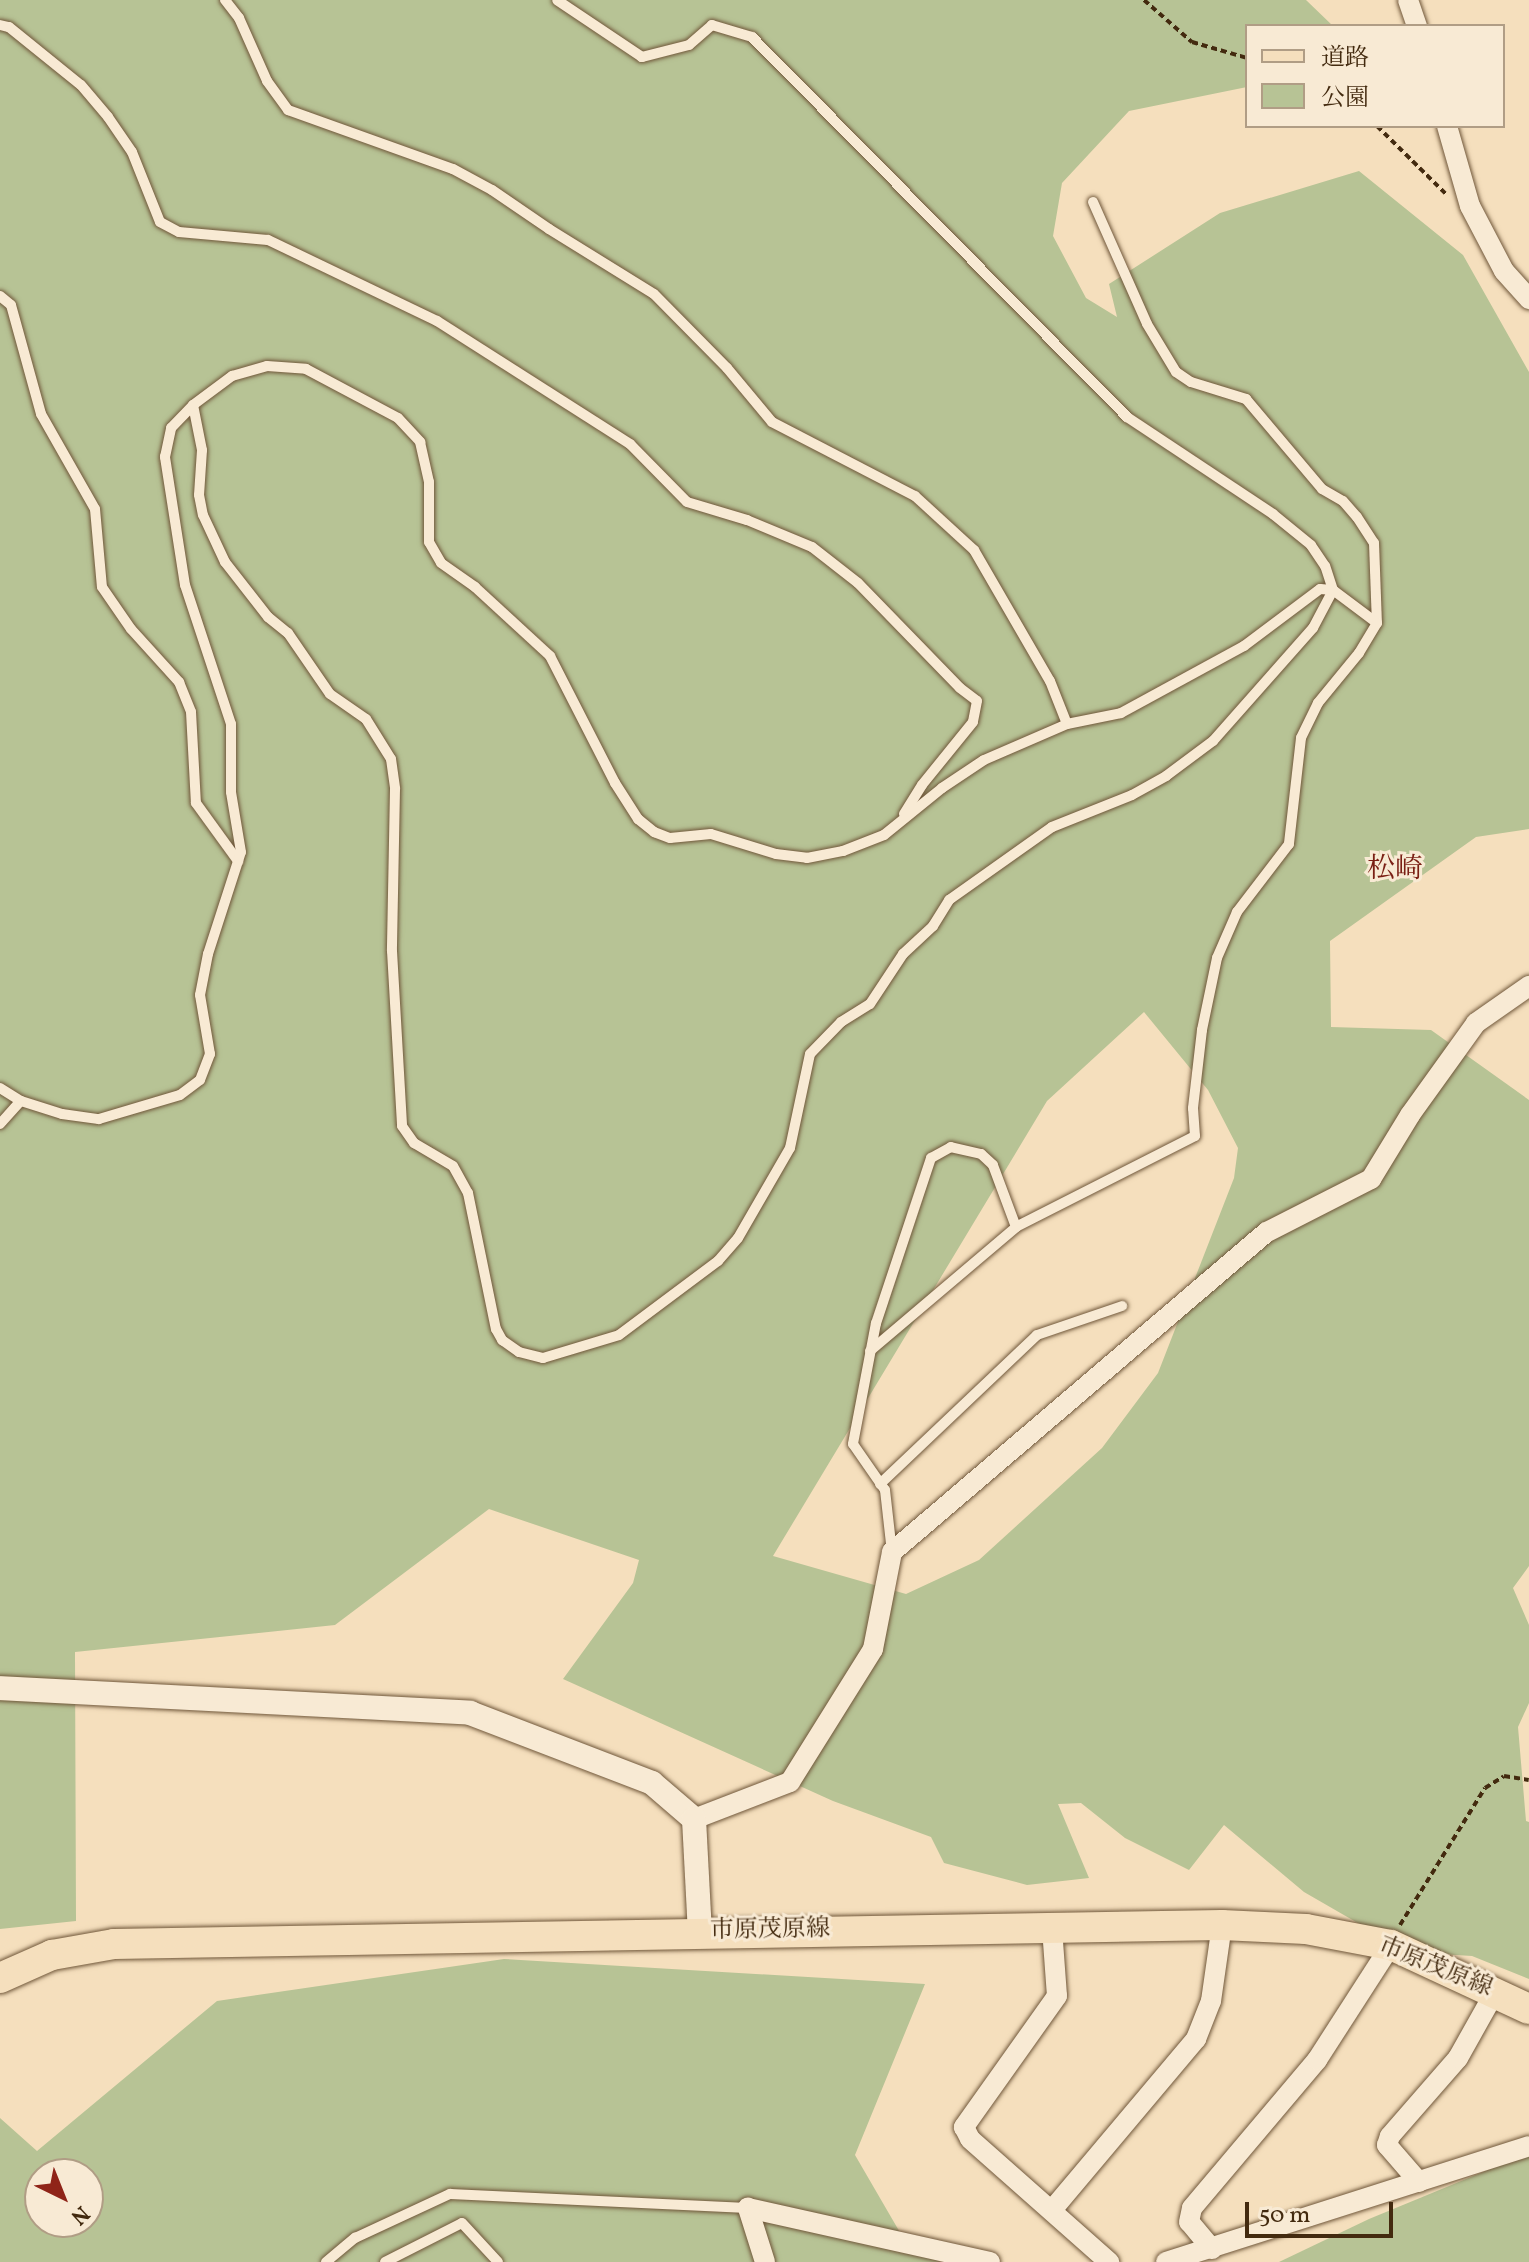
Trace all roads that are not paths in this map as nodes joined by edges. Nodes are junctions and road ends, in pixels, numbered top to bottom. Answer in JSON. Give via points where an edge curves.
{"nodes":[{"id":1,"x":225,"y":0,"type":"edge"},
{"id":2,"x":243,"y":0,"type":"edge"},
{"id":3,"x":557,"y":0,"type":"edge"},
{"id":4,"x":1408,"y":0,"type":"edge"},
{"id":5,"x":233,"y":10,"type":"junction"},
{"id":6,"x":1416,"y":24,"type":"edge"},
{"id":7,"x":0,"y":25,"type":"edge"},
{"id":8,"x":1448,"y":128,"type":"edge"},
{"id":9,"x":1093,"y":202,"type":"dead end"},
{"id":10,"x":0,"y":296,"type":"edge"},
{"id":11,"x":1529,"y":299,"type":"edge"},
{"id":12,"x":193,"y":405,"type":"junction"},
{"id":13,"x":1333,"y":590,"type":"junction"},
{"id":14,"x":1377,"y":623,"type":"junction"},
{"id":15,"x":1067,"y":724,"type":"junction"},
{"id":16,"x":899,"y":822,"type":"junction"},
{"id":17,"x":238,"y":861,"type":"junction"},
{"id":18,"x":1529,"y":986,"type":"edge"},
{"id":19,"x":0,"y":1088,"type":"edge"},
{"id":20,"x":21,"y":1101,"type":"junction"},
{"id":21,"x":0,"y":1124,"type":"edge"},
{"id":22,"x":1016,"y":1227,"type":"junction"},
{"id":23,"x":1122,"y":1306,"type":"dead end"},
{"id":24,"x":870,"y":1351,"type":"junction"},
{"id":25,"x":880,"y":1484,"type":"junction"},
{"id":26,"x":892,"y":1552,"type":"junction"},
{"id":27,"x":0,"y":1688,"type":"edge"},
{"id":28,"x":694,"y":1819,"type":"junction"},
{"id":29,"x":1222,"y":1925,"type":"junction"},
{"id":30,"x":1052,"y":1928,"type":"junction"},
{"id":31,"x":700,"y":1932,"type":"junction"},
{"id":32,"x":1391,"y":1945,"type":"junction"},
{"id":33,"x":0,"y":1978,"type":"edge"},
{"id":34,"x":1495,"y":1992,"type":"junction"},
{"id":35,"x":1529,"y":2009,"type":"edge"},
{"id":36,"x":1529,"y":2146,"type":"edge"},
{"id":37,"x":1419,"y":2182,"type":"junction"},
{"id":38,"x":748,"y":2208,"type":"junction"},
{"id":39,"x":1052,"y":2210,"type":"junction"},
{"id":40,"x":1212,"y":2249,"type":"junction"},
{"id":41,"x":326,"y":2262,"type":"edge"},
{"id":42,"x":385,"y":2262,"type":"edge"},
{"id":43,"x":498,"y":2262,"type":"edge"},
{"id":44,"x":765,"y":2262,"type":"edge"},
{"id":45,"x":990,"y":2262,"type":"edge"},
{"id":46,"x":1109,"y":2262,"type":"edge"},
{"id":47,"x":1166,"y":2262,"type":"edge"}],
"edges":[{"from":1,"to":5,"type":"lane"},
{"from":2,"to":5,"type":"lane"},
{"from":3,"to":13,"type":"lane","via":[[642,57],[689,45],[712,25],[752,37],[1127,417],[1311,545]]},
{"from":4,"to":6,"type":"street"},
{"from":5,"to":15,"type":"lane","via":[[267,81],[288,110],[453,169],[492,190],[654,294],[772,422],[915,496],[974,550],[1050,681]]},
{"from":7,"to":16,"type":"lane","via":[[81,85],[108,117],[132,152],[160,222],[179,232],[268,240],[437,321],[630,444],[687,502],[812,547],[858,583],[977,701],[973,722]]},
{"from":8,"to":11,"type":"street","via":[[1470,206],[1504,271]]},
{"from":9,"to":14,"type":"lane","via":[[1147,324],[1176,372],[1246,399],[1312,479],[1357,517],[1374,543]]},
{"from":10,"to":17,"type":"lane","via":[[11,305],[41,414],[95,509],[102,587],[179,682],[191,712],[196,803]]},
{"from":12,"to":13,"type":"lane","via":[[202,450],[203,515],[225,562],[268,617],[288,633],[330,694],[366,719],[391,759],[392,951],[402,1126],[414,1143],[453,1166],[468,1193],[502,1340],[519,1352],[543,1358],[619,1335],[718,1261],[738,1238],[790,1148],[816,1044],[870,1004],[949,900],[1052,827],[1132,795],[1213,741],[1313,628]]},
{"from":12,"to":16,"type":"lane","via":[[232,376],[267,366],[306,369],[398,418],[420,442],[429,482],[429,542],[441,563],[550,656],[615,783],[638,819],[654,832],[670,838],[711,834],[807,858],[884,835]]},
{"from":12,"to":17,"type":"lane","via":[[171,428],[165,457],[185,585],[231,724]]},
{"from":13,"to":14,"type":"lane"},
{"from":13,"to":15,"type":"lane","via":[[1320,589],[1244,646],[1121,713]]},
{"from":14,"to":22,"type":"lane","via":[[1318,703],[1301,738],[1289,844],[1237,912],[1217,958],[1194,1092],[1195,1136]]},
{"from":15,"to":16,"type":"lane","via":[[984,760]]},
{"from":17,"to":20,"type":"lane","via":[[200,995],[210,1054],[200,1080],[180,1095],[99,1119]]},
{"from":18,"to":26,"type":"street","via":[[1476,1023],[1371,1179],[1267,1232]]},
{"from":19,"to":20,"type":"lane"},
{"from":20,"to":21,"type":"lane"},
{"from":22,"to":24,"type":"lane"},
{"from":22,"to":24,"type":"lane","via":[[993,1165],[981,1154],[951,1147],[931,1158]]},
{"from":23,"to":25,"type":"lane","via":[[1037,1335]]},
{"from":24,"to":25,"type":"lane","via":[[853,1444]]},
{"from":25,"to":26,"type":"lane"},
{"from":26,"to":28,"type":"street","via":[[873,1649],[790,1782]]},
{"from":27,"to":28,"type":"street","via":[[470,1713],[652,1783]]},
{"from":28,"to":31,"type":"street"},
{"from":29,"to":30,"type":"main road","name":"市原茂原線"},
{"from":29,"to":32,"type":"main road","name":"市原茂原線","via":[[1306,1929]]},
{"from":29,"to":39,"type":"street","via":[[1211,2001],[1196,2039]]},
{"from":30,"to":31,"type":"main road","name":"市原茂原線"},
{"from":30,"to":39,"type":"street","via":[[1057,1996],[964,2127],[970,2139]]},
{"from":31,"to":33,"type":"main road","name":"市原茂原線","via":[[114,1944],[52,1955]]},
{"from":32,"to":34,"type":"main road","name":"市原茂原線"},
{"from":32,"to":40,"type":"street","via":[[1317,2060],[1192,2208],[1189,2222]]},
{"from":34,"to":35,"type":"main road","name":"市原茂原線"},
{"from":34,"to":37,"type":"street","via":[[1458,2058],[1390,2136],[1387,2145]]},
{"from":36,"to":37,"type":"street"},
{"from":37,"to":40,"type":"street"},
{"from":38,"to":41,"type":"lane","via":[[450,2194],[355,2238]]},
{"from":38,"to":44,"type":"street"},
{"from":38,"to":45,"type":"street"},
{"from":39,"to":46,"type":"street"},
{"from":40,"to":47,"type":"street"},
{"from":42,"to":43,"type":"lane","via":[[462,2223]]}]}
